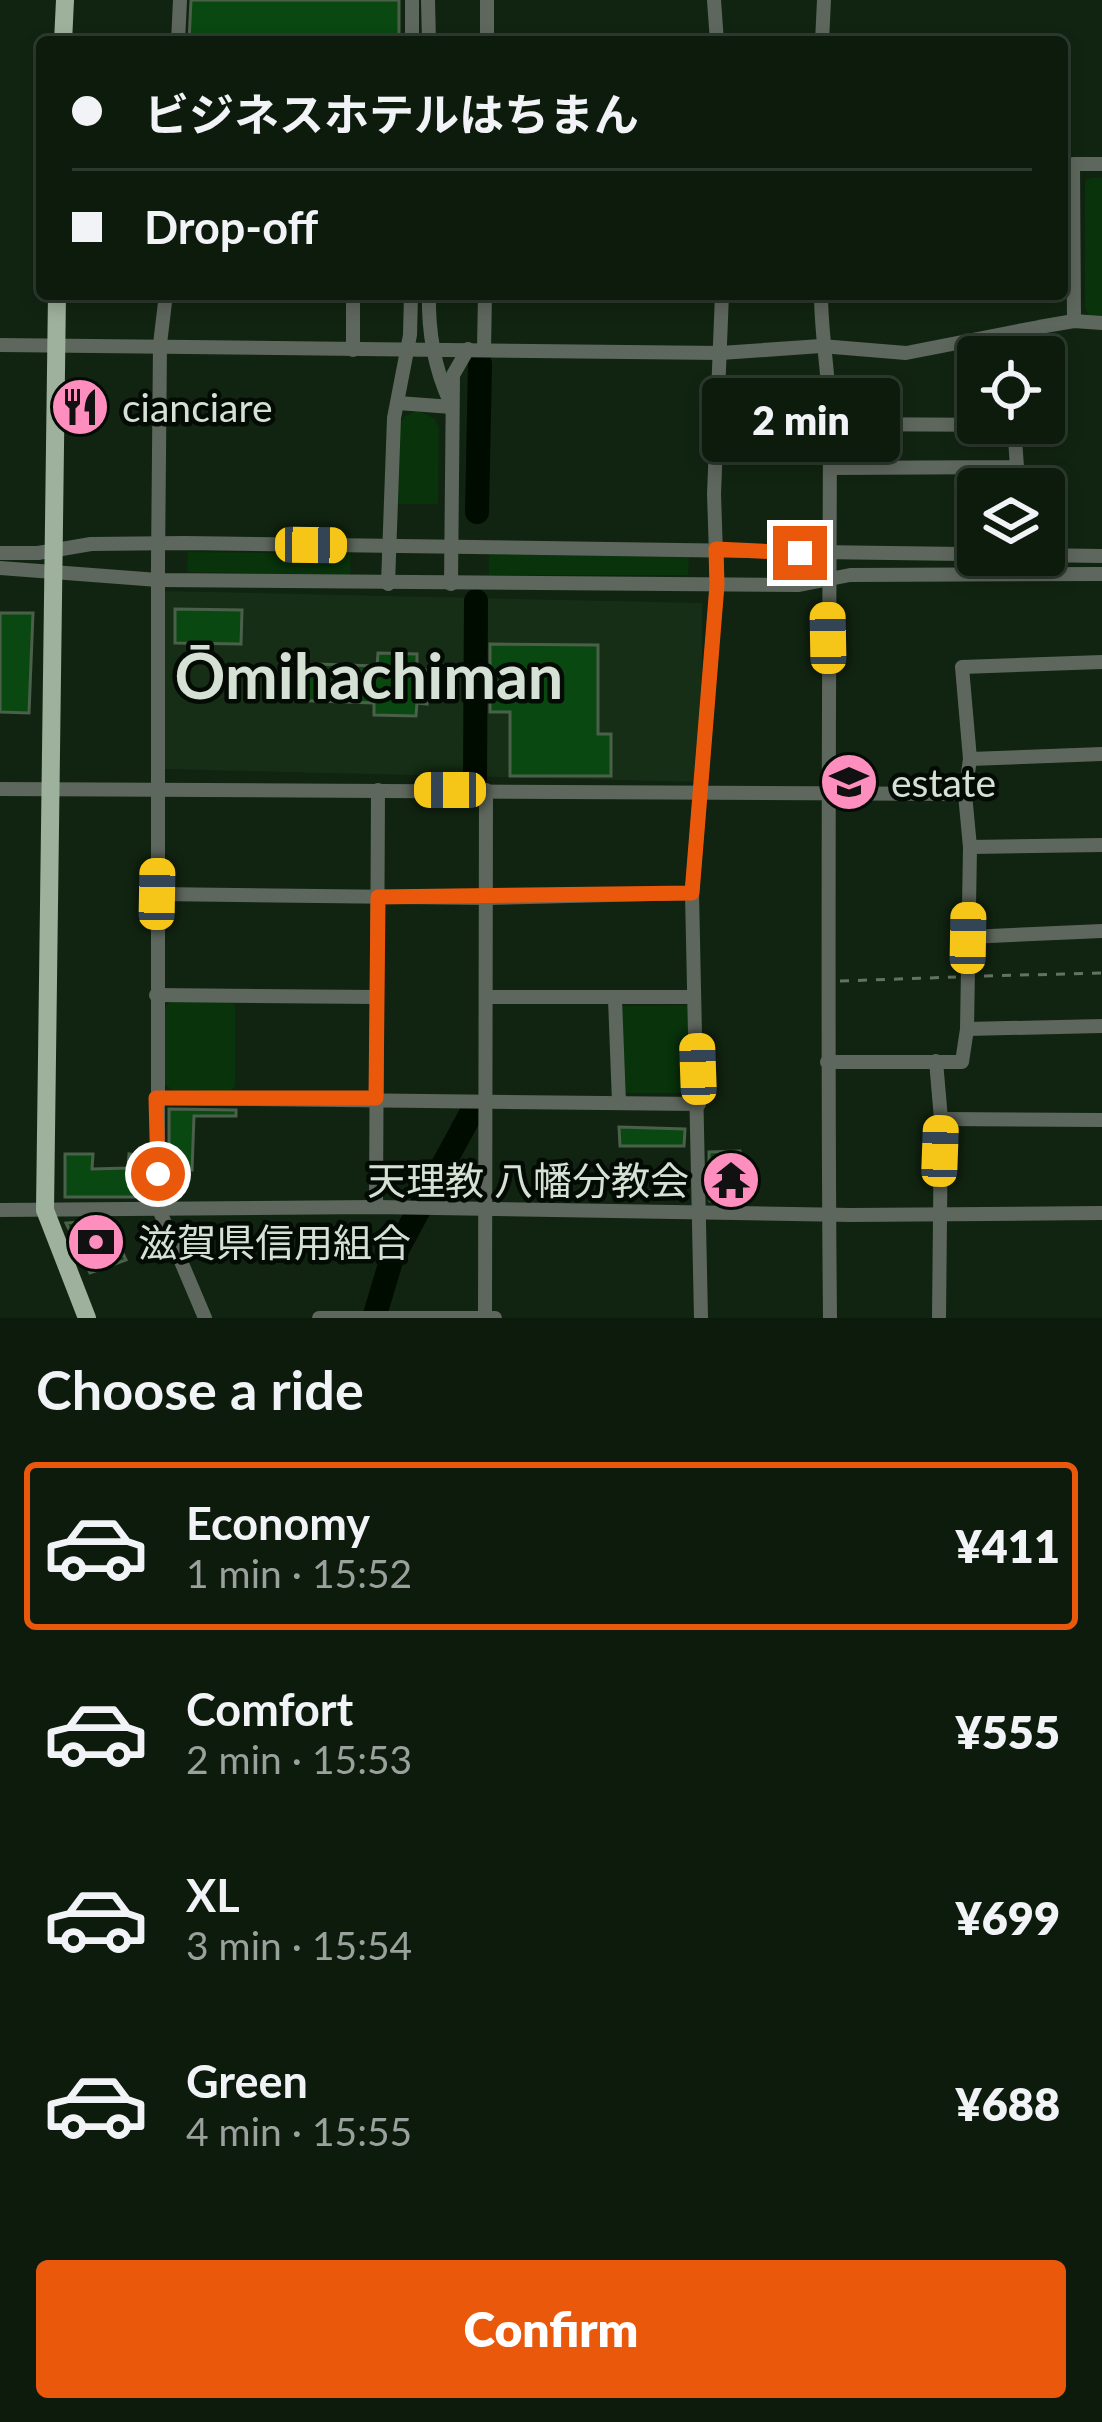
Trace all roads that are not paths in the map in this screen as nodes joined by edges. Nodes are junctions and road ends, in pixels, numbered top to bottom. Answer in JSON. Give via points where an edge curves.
{"nodes":[{"id":1,"x":65,"y":0,"type":"edge"},
{"id":2,"x":180,"y":0,"type":"edge"},
{"id":3,"x":412,"y":0,"type":"edge"},
{"id":4,"x":428,"y":0,"type":"edge"},
{"id":5,"x":487,"y":0,"type":"edge"},
{"id":6,"x":714,"y":0,"type":"edge"},
{"id":7,"x":824,"y":0,"type":"edge"},
{"id":8,"x":63,"y":36,"type":"edge"},
{"id":9,"x":178,"y":36,"type":"edge"},
{"id":10,"x":412,"y":36,"type":"edge"},
{"id":11,"x":429,"y":36,"type":"edge"},
{"id":12,"x":487,"y":36,"type":"edge"},
{"id":13,"x":717,"y":36,"type":"edge"},
{"id":14,"x":821,"y":36,"type":"edge"},
{"id":15,"x":1102,"y":164,"type":"edge"},
{"id":16,"x":57,"y":300,"type":"edge"},
{"id":17,"x":165,"y":300,"type":"edge"},
{"id":18,"x":353,"y":300,"type":"edge"},
{"id":19,"x":411,"y":300,"type":"edge"},
{"id":20,"x":429,"y":300,"type":"edge"},
{"id":21,"x":484,"y":300,"type":"edge"},
{"id":22,"x":722,"y":300,"type":"edge"},
{"id":23,"x":821,"y":300,"type":"edge"},
{"id":24,"x":1074,"y":321,"type":"junction"},
{"id":25,"x":1102,"y":322,"type":"edge"},
{"id":26,"x":160,"y":344,"type":"junction"},
{"id":27,"x":0,"y":345,"type":"edge"},
{"id":28,"x":56,"y":345,"type":"junction"},
{"id":29,"x":821,"y":346,"type":"junction"},
{"id":30,"x":407,"y":348,"type":"junction"},
{"id":31,"x":432,"y":348,"type":"junction"},
{"id":32,"x":476,"y":349,"type":"junction"},
{"id":33,"x":352,"y":350,"type":"junction"},
{"id":34,"x":721,"y":352,"type":"junction"},
{"id":35,"x":398,"y":403,"type":"junction"},
{"id":36,"x":452,"y":407,"type":"junction"},
{"id":37,"x":831,"y":424,"type":"junction"},
{"id":38,"x":830,"y":467,"type":"junction"},
{"id":39,"x":159,"y":544,"type":"junction"},
{"id":40,"x":389,"y":548,"type":"junction"},
{"id":41,"x":451,"y":548,"type":"junction"},
{"id":42,"x":54,"y":549,"type":"junction"},
{"id":43,"x":716,"y":549,"type":"junction"},
{"id":44,"x":0,"y":553,"type":"edge"},
{"id":45,"x":828,"y":555,"type":"junction"},
{"id":46,"x":1102,"y":556,"type":"edge"},
{"id":47,"x":0,"y":568,"type":"edge"},
{"id":48,"x":53,"y":570,"type":"junction"},
{"id":49,"x":1102,"y":574,"type":"edge"},
{"id":50,"x":158,"y":580,"type":"junction"},
{"id":51,"x":827,"y":580,"type":"junction"},
{"id":52,"x":388,"y":584,"type":"junction"},
{"id":53,"x":451,"y":584,"type":"junction"},
{"id":54,"x":717,"y":585,"type":"junction"},
{"id":55,"x":1102,"y":662,"type":"edge"},
{"id":56,"x":1102,"y":754,"type":"edge"},
{"id":57,"x":970,"y":758,"type":"junction"},
{"id":58,"x":0,"y":789,"type":"edge"},
{"id":59,"x":52,"y":789,"type":"junction"},
{"id":60,"x":160,"y":789,"type":"junction"},
{"id":61,"x":378,"y":790,"type":"junction"},
{"id":62,"x":486,"y":790,"type":"junction"},
{"id":63,"x":698,"y":792,"type":"junction"},
{"id":64,"x":832,"y":793,"type":"junction"},
{"id":65,"x":965,"y":794,"type":"junction"},
{"id":66,"x":1102,"y":845,"type":"edge"},
{"id":67,"x":970,"y":847,"type":"junction"},
{"id":68,"x":692,"y":893,"type":"junction"},
{"id":69,"x":157,"y":894,"type":"junction"},
{"id":70,"x":378,"y":897,"type":"junction"},
{"id":71,"x":488,"y":898,"type":"junction"},
{"id":72,"x":1102,"y":931,"type":"edge"},
{"id":73,"x":968,"y":938,"type":"junction"},
{"id":74,"x":156,"y":995,"type":"junction"},
{"id":75,"x":376,"y":997,"type":"junction"},
{"id":76,"x":489,"y":997,"type":"junction"},
{"id":77,"x":694,"y":997,"type":"junction"},
{"id":78,"x":615,"y":999,"type":"junction"},
{"id":79,"x":1102,"y":1026,"type":"edge"},
{"id":80,"x":967,"y":1029,"type":"junction"},
{"id":81,"x":935,"y":1061,"type":"junction"},
{"id":82,"x":827,"y":1062,"type":"junction"},
{"id":83,"x":156,"y":1098,"type":"junction"},
{"id":84,"x":376,"y":1098,"type":"junction"},
{"id":85,"x":488,"y":1100,"type":"junction"},
{"id":86,"x":620,"y":1102,"type":"junction"},
{"id":87,"x":699,"y":1104,"type":"junction"},
{"id":88,"x":941,"y":1119,"type":"junction"},
{"id":89,"x":1102,"y":1120,"type":"edge"},
{"id":90,"x":158,"y":1208,"type":"junction"},
{"id":91,"x":376,"y":1208,"type":"junction"},
{"id":92,"x":486,"y":1208,"type":"junction"},
{"id":93,"x":0,"y":1210,"type":"edge"},
{"id":94,"x":44,"y":1210,"type":"junction"},
{"id":95,"x":701,"y":1213,"type":"junction"},
{"id":96,"x":1102,"y":1213,"type":"edge"},
{"id":97,"x":829,"y":1214,"type":"junction"},
{"id":98,"x":938,"y":1215,"type":"junction"},
{"id":99,"x":374,"y":1317,"type":"edge"},
{"id":100,"x":87,"y":1318,"type":"edge"},
{"id":101,"x":205,"y":1318,"type":"edge"},
{"id":102,"x":319,"y":1318,"type":"edge"},
{"id":103,"x":485,"y":1318,"type":"edge"},
{"id":104,"x":495,"y":1318,"type":"edge"},
{"id":105,"x":701,"y":1318,"type":"edge"},
{"id":106,"x":830,"y":1318,"type":"edge"},
{"id":107,"x":939,"y":1318,"type":"edge"}],
"edges":[{"from":1,"to":8,"type":"main road"},
{"from":2,"to":9,"type":"street"},
{"from":3,"to":10,"type":"street"},
{"from":4,"to":11,"type":"street"},
{"from":5,"to":12,"type":"street"},
{"from":6,"to":13,"type":"street"},
{"from":7,"to":14,"type":"street"},
{"from":15,"to":24,"type":"street","via":[[1072,164]]},
{"from":16,"to":28,"type":"main road"},
{"from":17,"to":26,"type":"street"},
{"from":18,"to":33,"type":"street"},
{"from":19,"to":30,"type":"street"},
{"from":20,"to":31,"type":"street"},
{"from":21,"to":32,"type":"street"},
{"from":22,"to":34,"type":"street"},
{"from":23,"to":29,"type":"street"},
{"from":24,"to":25,"type":"street"},
{"from":24,"to":29,"type":"street","via":[[906,353]]},
{"from":26,"to":28,"type":"street"},
{"from":26,"to":33,"type":"street"},
{"from":26,"to":39,"type":"street"},
{"from":27,"to":28,"type":"street"},
{"from":28,"to":42,"type":"main road"},
{"from":29,"to":34,"type":"street"},
{"from":29,"to":37,"type":"street"},
{"from":30,"to":31,"type":"street"},
{"from":30,"to":33,"type":"street"},
{"from":30,"to":35,"type":"street"},
{"from":31,"to":32,"type":"street"},
{"from":31,"to":36,"type":"street"},
{"from":32,"to":34,"type":"street"},
{"from":32,"to":36,"type":"street","via":[[453,375]]},
{"from":34,"to":43,"type":"street"},
{"from":35,"to":36,"type":"street"},
{"from":35,"to":40,"type":"street"},
{"from":36,"to":41,"type":"street"},
{"from":37,"to":38,"type":"street"},
{"from":37,"to":38,"type":"street","via":[[1014,425],[1017,467]]},
{"from":38,"to":45,"type":"street"},
{"from":39,"to":40,"type":"street"},
{"from":39,"to":42,"type":"street"},
{"from":39,"to":50,"type":"street"},
{"from":40,"to":41,"type":"street"},
{"from":40,"to":52,"type":"street"},
{"from":41,"to":43,"type":"street"},
{"from":41,"to":53,"type":"street"},
{"from":42,"to":44,"type":"street"},
{"from":42,"to":48,"type":"main road"},
{"from":43,"to":45,"type":"street"},
{"from":43,"to":54,"type":"street"},
{"from":45,"to":46,"type":"street"},
{"from":45,"to":51,"type":"street"},
{"from":47,"to":48,"type":"street"},
{"from":48,"to":50,"type":"street"},
{"from":48,"to":59,"type":"main road"},
{"from":49,"to":51,"type":"street"},
{"from":50,"to":52,"type":"street"},
{"from":50,"to":60,"type":"street"},
{"from":51,"to":54,"type":"street"},
{"from":51,"to":64,"type":"street"},
{"from":52,"to":53,"type":"street"},
{"from":53,"to":54,"type":"street"},
{"from":54,"to":63,"type":"street"},
{"from":55,"to":57,"type":"street","via":[[962,667]]},
{"from":56,"to":57,"type":"street"},
{"from":57,"to":65,"type":"street"},
{"from":58,"to":59,"type":"street"},
{"from":59,"to":60,"type":"street"},
{"from":59,"to":94,"type":"main road"},
{"from":60,"to":61,"type":"street"},
{"from":60,"to":69,"type":"street"},
{"from":61,"to":62,"type":"street"},
{"from":61,"to":70,"type":"street"},
{"from":62,"to":63,"type":"street"},
{"from":62,"to":71,"type":"street"},
{"from":63,"to":64,"type":"street"},
{"from":63,"to":68,"type":"street"},
{"from":64,"to":65,"type":"street"},
{"from":64,"to":82,"type":"street"},
{"from":65,"to":67,"type":"street"},
{"from":66,"to":67,"type":"street"},
{"from":67,"to":73,"type":"street"},
{"from":68,"to":71,"type":"street"},
{"from":68,"to":77,"type":"street"},
{"from":69,"to":70,"type":"street"},
{"from":69,"to":74,"type":"street"},
{"from":70,"to":71,"type":"street"},
{"from":70,"to":75,"type":"street"},
{"from":71,"to":76,"type":"street"},
{"from":72,"to":73,"type":"street"},
{"from":73,"to":80,"type":"street"},
{"from":74,"to":75,"type":"street"},
{"from":74,"to":83,"type":"street"},
{"from":75,"to":84,"type":"street"},
{"from":76,"to":78,"type":"street"},
{"from":76,"to":85,"type":"street"},
{"from":77,"to":78,"type":"street"},
{"from":77,"to":87,"type":"street"},
{"from":78,"to":86,"type":"street"},
{"from":79,"to":80,"type":"street"},
{"from":80,"to":81,"type":"street","via":[[962,1062]]},
{"from":81,"to":82,"type":"street"},
{"from":81,"to":88,"type":"street"},
{"from":82,"to":97,"type":"street"},
{"from":83,"to":84,"type":"street"},
{"from":83,"to":90,"type":"street"},
{"from":84,"to":85,"type":"street"},
{"from":84,"to":91,"type":"street"},
{"from":85,"to":86,"type":"street"},
{"from":85,"to":92,"type":"street"},
{"from":86,"to":87,"type":"street"},
{"from":87,"to":95,"type":"street"},
{"from":88,"to":89,"type":"street"},
{"from":88,"to":98,"type":"street"},
{"from":90,"to":91,"type":"street"},
{"from":90,"to":94,"type":"street"},
{"from":90,"to":101,"type":"street"},
{"from":91,"to":92,"type":"street"},
{"from":92,"to":95,"type":"street"},
{"from":92,"to":103,"type":"street"},
{"from":93,"to":94,"type":"street"},
{"from":94,"to":100,"type":"main road"},
{"from":95,"to":97,"type":"street"},
{"from":95,"to":105,"type":"street"},
{"from":96,"to":98,"type":"street"},
{"from":97,"to":98,"type":"street"},
{"from":97,"to":106,"type":"street"},
{"from":98,"to":107,"type":"street"},
{"from":99,"to":102,"type":"street"},
{"from":99,"to":103,"type":"street"},
{"from":103,"to":104,"type":"street"}]}
